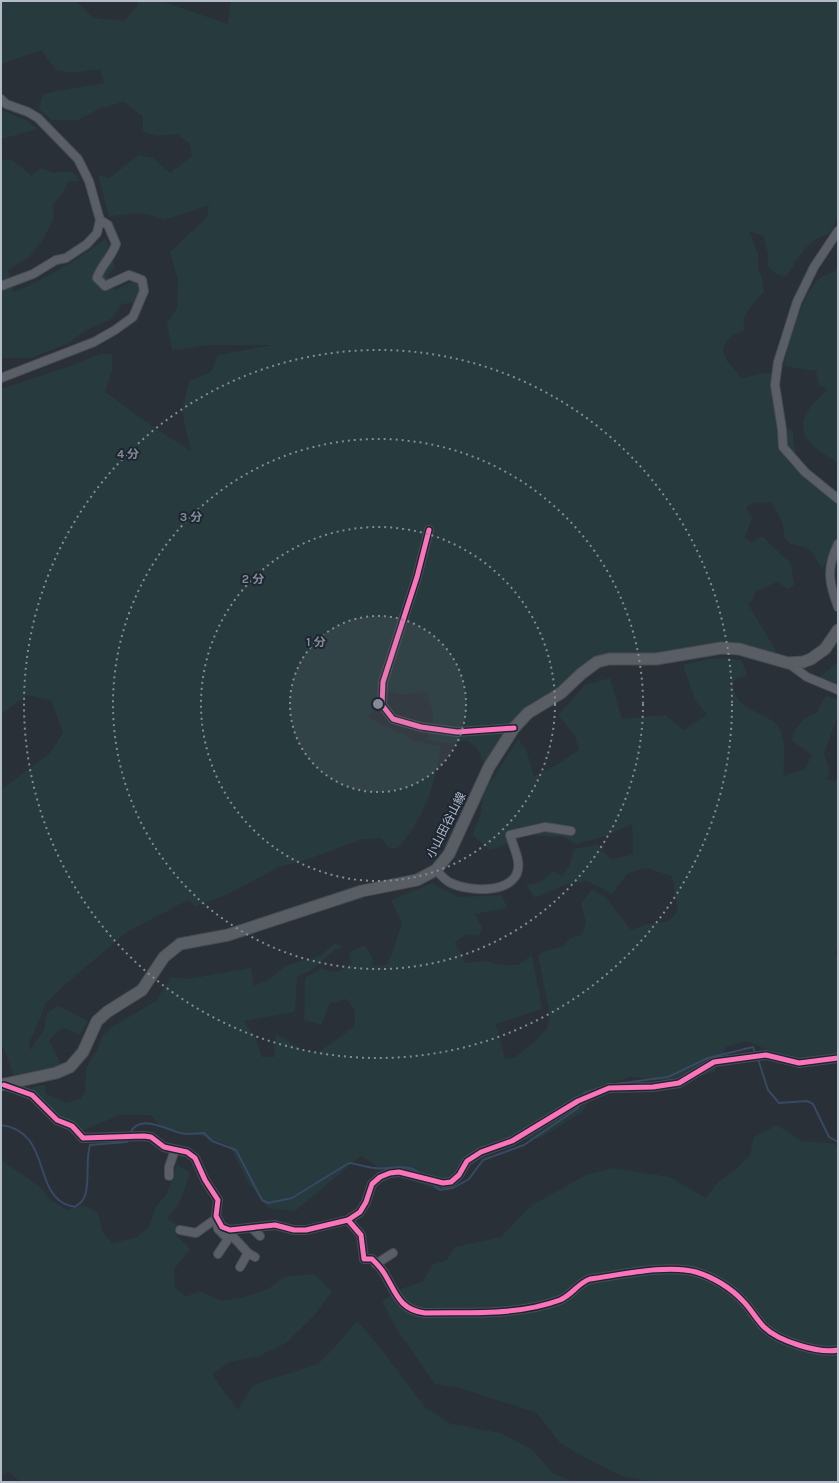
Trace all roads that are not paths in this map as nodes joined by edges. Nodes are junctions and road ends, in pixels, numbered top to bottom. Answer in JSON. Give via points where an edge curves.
{"nodes":[{"id":1,"x":1,"y":99,"type":"edge"},
{"id":2,"x":100,"y":220,"type":"junction"},
{"id":3,"x":838,"y":231,"type":"edge"},
{"id":4,"x":1,"y":286,"type":"edge"},
{"id":5,"x":1,"y":378,"type":"edge"},
{"id":6,"x":838,"y":499,"type":"edge"},
{"id":7,"x":429,"y":530,"type":"dead end"},
{"id":8,"x":838,"y":544,"type":"edge"},
{"id":9,"x":838,"y":607,"type":"edge"},
{"id":10,"x":838,"y":630,"type":"edge"},
{"id":11,"x":788,"y":663,"type":"junction"},
{"id":12,"x":838,"y":690,"type":"edge"},
{"id":13,"x":514,"y":728,"type":"junction"},
{"id":14,"x":571,"y":831,"type":"dead end"},
{"id":15,"x":436,"y":870,"type":"junction"},
{"id":16,"x":838,"y":1058,"type":"edge"},
{"id":17,"x":2,"y":1085,"type":"edge"},
{"id":18,"x":175,"y":1150,"type":"junction"},
{"id":19,"x":169,"y":1176,"type":"dead end"},
{"id":20,"x":218,"y":1219,"type":"junction"},
{"id":21,"x":348,"y":1220,"type":"junction"},
{"id":22,"x":225,"y":1228,"type":"junction"},
{"id":23,"x":252,"y":1228,"type":"junction"},
{"id":24,"x":180,"y":1230,"type":"dead end"},
{"id":25,"x":260,"y":1236,"type":"dead end"},
{"id":26,"x":393,"y":1253,"type":"dead end"},
{"id":27,"x":218,"y":1254,"type":"dead end"},
{"id":28,"x":376,"y":1264,"type":"junction"},
{"id":29,"x":240,"y":1267,"type":"dead end"},
{"id":30,"x":838,"y":1350,"type":"edge"}],
"edges":[{"from":1,"to":2,"type":"street","via":[[6,104],[38,118],[78,159],[89,181]]},
{"from":2,"to":4,"type":"street","via":[[97,233],[87,244],[66,258],[56,260],[33,274]]},
{"from":2,"to":5,"type":"street","via":[[108,225],[116,244],[114,252],[99,269],[97,278],[105,286],[129,274],[142,280],[144,291],[133,317],[94,342]]},
{"from":3,"to":6,"type":"street","via":[[814,267],[797,302],[778,362],[775,385],[783,447],[805,472]]},
{"from":7,"to":13,"type":"street","via":[[417,577],[383,682],[382,705],[393,719],[421,727],[457,732]]},
{"from":8,"to":9,"type":"street","via":[[831,561],[830,584]]},
{"from":10,"to":11,"type":"main road","name":"小山田谷山線","via":[[819,654],[807,661]]},
{"from":11,"to":12,"type":"street","via":[[807,677]]},
{"from":11,"to":13,"type":"main road","name":"小山田谷山線","via":[[739,649],[721,648],[656,659],[603,660],[592,665],[561,693],[528,713]]},
{"from":13,"to":15,"type":"main road","name":"小山田谷山線","via":[[496,754],[448,854]]},
{"from":14,"to":15,"type":"street","via":[[545,827],[510,835],[519,862],[516,875],[509,882],[492,890],[460,886],[449,882]]},
{"from":15,"to":17,"type":"main road","name":"小山田谷山線","via":[[417,880],[362,892],[234,933],[180,944],[164,957],[142,990],[97,1021],[83,1052],[74,1064],[56,1073]]},
{"from":16,"to":21,"type":"street","via":[[799,1063],[766,1055],[714,1062],[679,1083],[609,1088],[578,1101],[512,1141],[481,1152],[467,1161],[460,1175],[451,1182],[443,1183],[399,1172],[380,1177],[372,1184],[360,1212]]},
{"from":17,"to":18,"type":"street","via":[[32,1095],[57,1120],[72,1126],[83,1138],[151,1137],[164,1147]]},
{"from":18,"to":19,"type":"street"},
{"from":18,"to":20,"type":"street","via":[[186,1152],[195,1158],[218,1200]]},
{"from":20,"to":22,"type":"street"},
{"from":20,"to":24,"type":"street","via":[[196,1233]]},
{"from":20,"to":27,"type":"street","via":[[218,1229],[228,1239]]},
{"from":21,"to":23,"type":"street","via":[[306,1230],[275,1225]]},
{"from":21,"to":28,"type":"street","via":[[361,1235],[364,1259],[372,1259]]},
{"from":22,"to":23,"type":"street"},
{"from":22,"to":29,"type":"street","via":[[251,1255]]},
{"from":23,"to":25,"type":"street"},
{"from":26,"to":28,"type":"street"},
{"from":28,"to":30,"type":"street","via":[[384,1272],[391,1289],[408,1308],[414,1312],[424,1313],[527,1309],[560,1300],[582,1282],[590,1279],[665,1269],[695,1271],[721,1283],[742,1300],[770,1332],[808,1348],[825,1352]]}]}
